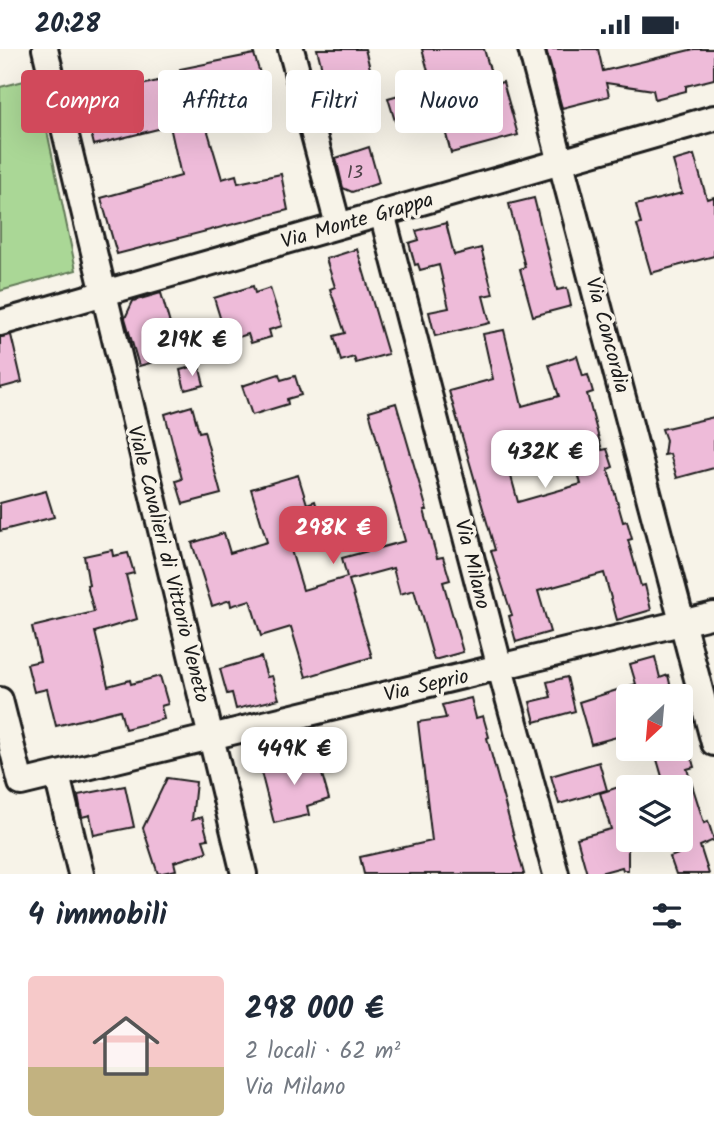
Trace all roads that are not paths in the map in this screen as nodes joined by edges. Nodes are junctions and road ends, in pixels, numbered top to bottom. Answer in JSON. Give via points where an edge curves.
{"nodes":[{"id":1,"x":45,"y":49,"type":"edge"},
{"id":2,"x":291,"y":49,"type":"edge"},
{"id":3,"x":531,"y":49,"type":"edge"},
{"id":4,"x":714,"y":118,"type":"edge"},
{"id":5,"x":562,"y":162,"type":"junction"},
{"id":6,"x":383,"y":213,"type":"junction"},
{"id":7,"x":338,"y":225,"type":"junction"},
{"id":8,"x":102,"y":292,"type":"junction"},
{"id":9,"x":0,"y":323,"type":"edge"},
{"id":10,"x":714,"y":615,"type":"edge"},
{"id":11,"x":683,"y":622,"type":"junction"},
{"id":12,"x":500,"y":668,"type":"junction"},
{"id":13,"x":0,"y":700,"type":"edge"},
{"id":14,"x":211,"y":737,"type":"junction"},
{"id":15,"x":714,"y":743,"type":"edge"},
{"id":16,"x":57,"y":775,"type":"junction"},
{"id":17,"x":81,"y":874,"type":"edge"},
{"id":18,"x":244,"y":874,"type":"edge"},
{"id":19,"x":556,"y":874,"type":"edge"}],
"edges":[{"from":1,"to":8,"type":"street","name":"Viale Cavalieri di Vittorio Veneto"},
{"from":2,"to":7,"type":"street"},
{"from":3,"to":5,"type":"street","name":"Via Concordia"},
{"from":4,"to":5,"type":"street","name":"Via Monte Grappa"},
{"from":5,"to":6,"type":"street","name":"Via Monte Grappa"},
{"from":5,"to":11,"type":"street","name":"Via Concordia"},
{"from":6,"to":7,"type":"street","name":"Via Monte Grappa"},
{"from":6,"to":12,"type":"street","name":"Via Milano"},
{"from":7,"to":8,"type":"street","name":"Via Monte Grappa"},
{"from":8,"to":9,"type":"street","name":"Via Monte Grappa"},
{"from":8,"to":14,"type":"street","name":"Viale Cavalieri di Vittorio Veneto"},
{"from":10,"to":11,"type":"street","name":"Via Seprio"},
{"from":11,"to":12,"type":"street","name":"Via Seprio"},
{"from":11,"to":15,"type":"street","name":"Via Concordia"},
{"from":12,"to":14,"type":"street","name":"Via Seprio"},
{"from":12,"to":19,"type":"street","name":"Via Milano"},
{"from":13,"to":16,"type":"street","name":"Via Seprio","via":[[21,783]]},
{"from":14,"to":16,"type":"street","name":"Via Seprio"},
{"from":14,"to":18,"type":"street","name":"Viale Cavalieri di Vittorio Veneto"},
{"from":16,"to":17,"type":"street"}]}
